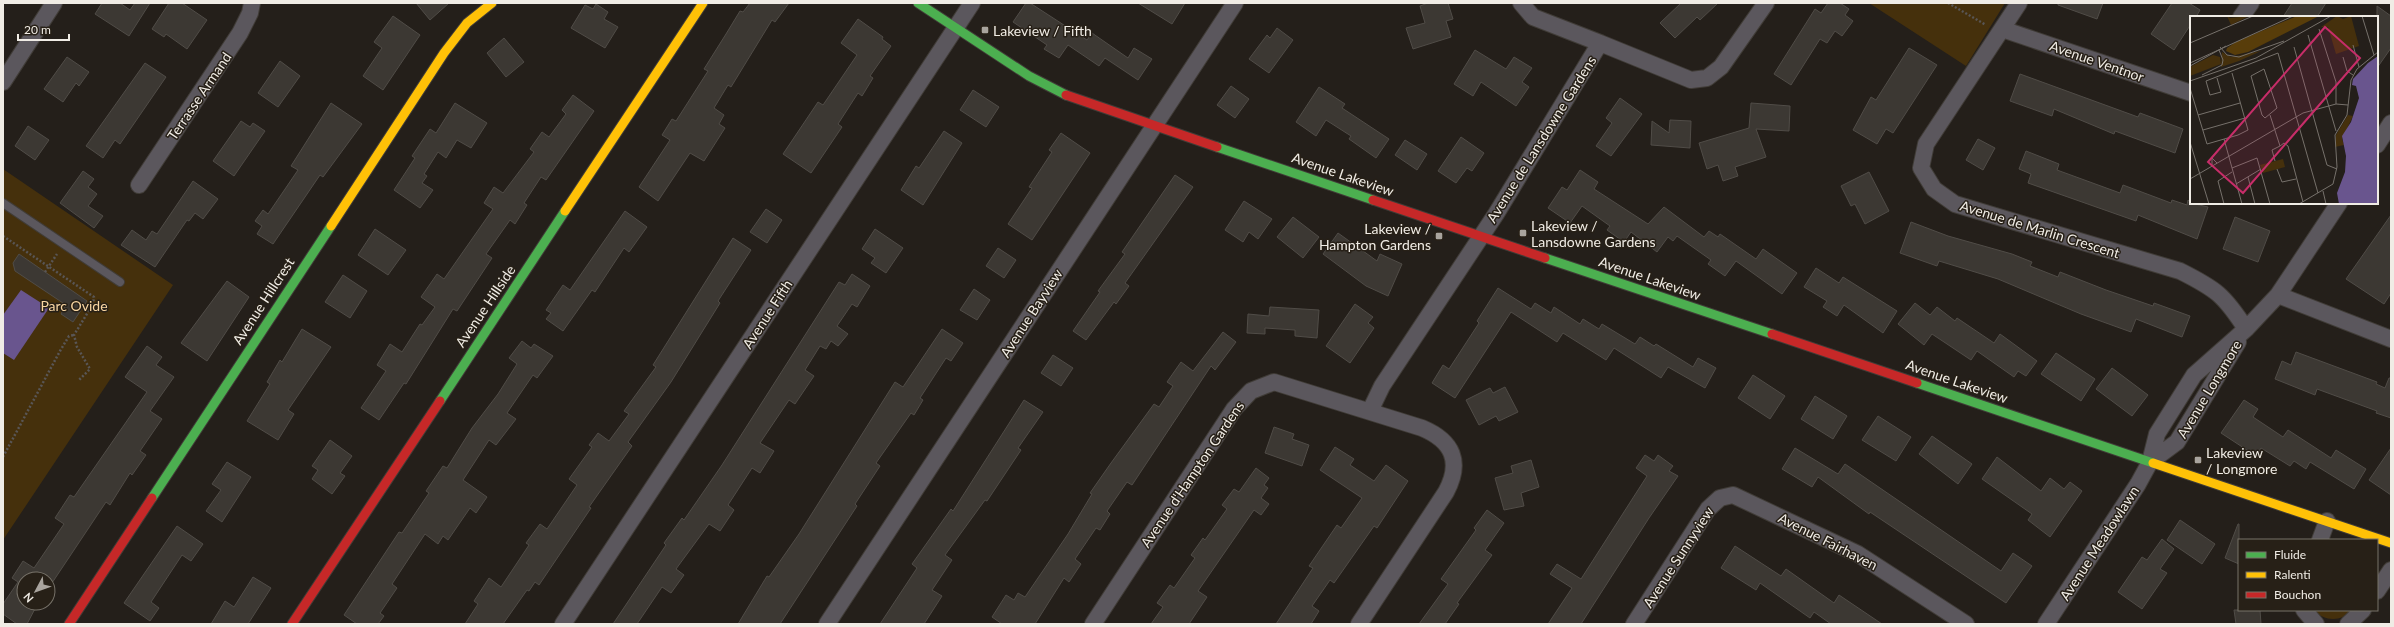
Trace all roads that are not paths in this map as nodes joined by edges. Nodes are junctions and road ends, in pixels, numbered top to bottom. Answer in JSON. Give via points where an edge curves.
{"nodes":[{"id":1,"x":54,"y":3,"type":"edge"},
{"id":2,"x":252,"y":3,"type":"edge"},
{"id":3,"x":492,"y":3,"type":"edge"},
{"id":4,"x":703,"y":3,"type":"edge"},
{"id":5,"x":918,"y":3,"type":"edge"},
{"id":6,"x":972,"y":3,"type":"edge"},
{"id":7,"x":1235,"y":3,"type":"edge"},
{"id":8,"x":1521,"y":3,"type":"edge"},
{"id":9,"x":1766,"y":3,"type":"edge"},
{"id":10,"x":2019,"y":3,"type":"edge"},
{"id":11,"x":2250,"y":3,"type":"edge"},
{"id":12,"x":2242,"y":16,"type":"edge"},
{"id":13,"x":1996,"y":28,"type":"junction"},
{"id":14,"x":955,"y":29,"type":"junction"},
{"id":15,"x":1600,"y":43,"type":"junction"},
{"id":16,"x":3,"y":82,"type":"edge"},
{"id":17,"x":2190,"y":92,"type":"edge"},
{"id":18,"x":2391,"y":123,"type":"edge"},
{"id":19,"x":1155,"y":125,"type":"junction"},
{"id":20,"x":2378,"y":143,"type":"edge"},
{"id":21,"x":139,"y":185,"type":"dead end"},
{"id":22,"x":3,"y":203,"type":"edge"},
{"id":23,"x":2338,"y":204,"type":"edge"},
{"id":24,"x":1482,"y":236,"type":"junction"},
{"id":25,"x":120,"y":282,"type":"dead end"},
{"id":26,"x":2278,"y":295,"type":"junction"},
{"id":27,"x":2246,"y":329,"type":"junction"},
{"id":28,"x":2391,"y":339,"type":"edge"},
{"id":29,"x":1370,"y":411,"type":"junction"},
{"id":30,"x":2150,"y":462,"type":"junction"},
{"id":31,"x":1726,"y":495,"type":"joint"},
{"id":32,"x":2327,"y":521,"type":"junction"},
{"id":33,"x":2320,"y":539,"type":"edge"},
{"id":34,"x":2391,"y":543,"type":"edge"},
{"id":35,"x":2391,"y":570,"type":"edge"},
{"id":36,"x":2378,"y":590,"type":"edge"},
{"id":37,"x":2305,"y":611,"type":"edge"},
{"id":38,"x":2362,"y":611,"type":"edge"},
{"id":39,"x":69,"y":624,"type":"edge"},
{"id":40,"x":292,"y":624,"type":"edge"},
{"id":41,"x":563,"y":624,"type":"edge"},
{"id":42,"x":827,"y":624,"type":"edge"},
{"id":43,"x":1093,"y":624,"type":"edge"},
{"id":44,"x":1359,"y":624,"type":"edge"},
{"id":45,"x":1634,"y":624,"type":"edge"},
{"id":46,"x":1966,"y":624,"type":"edge"},
{"id":47,"x":2046,"y":624,"type":"edge"},
{"id":48,"x":2316,"y":624,"type":"edge"},
{"id":49,"x":2348,"y":624,"type":"edge"}],
"edges":[{"from":1,"to":16,"type":"street"},
{"from":2,"to":21,"type":"street","name":"Terrasse Armand","via":[[240,33]]},
{"from":3,"to":39,"type":"street","name":"Avenue Hillcrest","via":[[467,23],[444,53]]},
{"from":4,"to":40,"type":"street","name":"Avenue Hillside"},
{"from":5,"to":14,"type":"street","name":"Avenue Lakeview"},
{"from":6,"to":14,"type":"street","name":"Avenue Fifth"},
{"from":7,"to":19,"type":"street","name":"Avenue Bayview"},
{"from":8,"to":15,"type":"street","name":"Avenue de Lansdowne Gardens","via":[[1533,17]]},
{"from":9,"to":15,"type":"street","name":"Avenue de Lansdowne Gardens","via":[[1720,67],[1707,78],[1691,80]]},
{"from":10,"to":13,"type":"street","name":"Avenue de Marlin Crescent"},
{"from":11,"to":12,"type":"street"},
{"from":13,"to":17,"type":"street","name":"Avenue Ventnor"},
{"from":13,"to":27,"type":"street","name":"Avenue de Marlin Crescent","via":[[1926,144],[1921,168],[1934,189],[1955,204],[2180,271],[2207,284],[2227,301]]},
{"from":14,"to":19,"type":"street","name":"Avenue Lakeview","via":[[1044,85],[1075,99]]},
{"from":14,"to":41,"type":"street","name":"Avenue Fifth"},
{"from":15,"to":24,"type":"street","name":"Avenue de Lansdowne Gardens"},
{"from":18,"to":20,"type":"street"},
{"from":19,"to":24,"type":"street","name":"Avenue Lakeview"},
{"from":19,"to":42,"type":"street","name":"Avenue Bayview"},
{"from":22,"to":25,"type":"lane"},
{"from":23,"to":26,"type":"street","name":"Avenue Longmore"},
{"from":24,"to":29,"type":"street","via":[[1382,386]]},
{"from":24,"to":30,"type":"street","name":"Avenue Lakeview"},
{"from":26,"to":27,"type":"street","name":"Avenue Longmore"},
{"from":26,"to":28,"type":"street"},
{"from":27,"to":30,"type":"street","name":"Avenue Longmore","via":[[2194,375],[2157,434]]},
{"from":29,"to":43,"type":"street","name":"Avenue d'Hampton Gardens","via":[[1283,383],[1267,383],[1251,391],[1234,409]]},
{"from":29,"to":44,"type":"street","name":"Avenue d'Hampton Gardens","via":[[1436,434],[1448,446],[1454,464],[1451,483],[1446,492]]},
{"from":30,"to":32,"type":"street","name":"Avenue Lakeview"},
{"from":30,"to":47,"type":"street","name":"Avenue Meadowlawn"},
{"from":31,"to":45,"type":"street","name":"Avenue Sunnyview","via":[[1713,502],[1708,509]]},
{"from":31,"to":46,"type":"street","name":"Avenue Fairhaven","via":[[1740,497],[1858,554]]},
{"from":32,"to":33,"type":"street"},
{"from":32,"to":34,"type":"street","name":"Avenue Lakeview"},
{"from":35,"to":36,"type":"street"},
{"from":37,"to":48,"type":"street"},
{"from":38,"to":49,"type":"street"}]}
